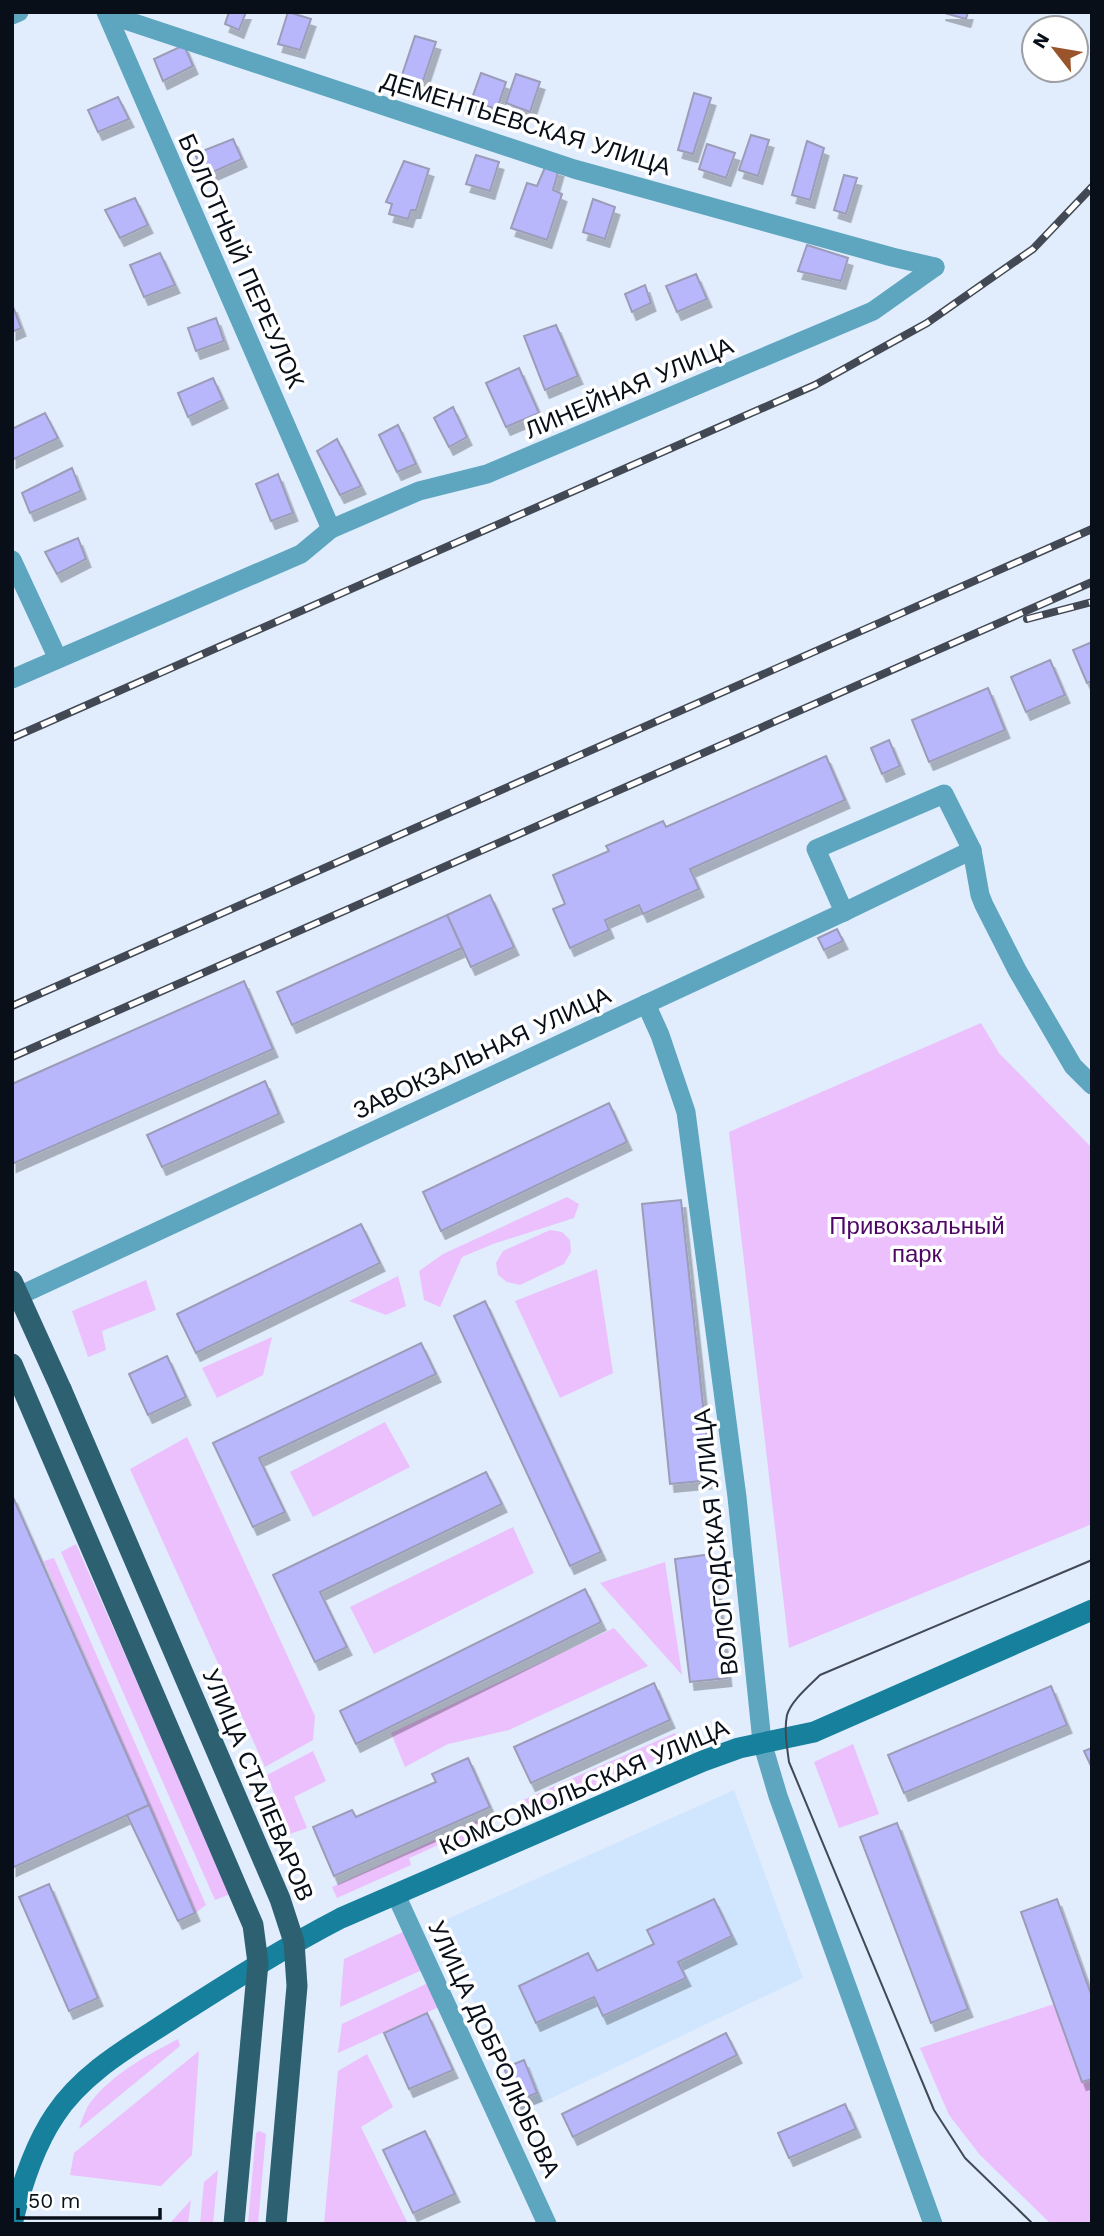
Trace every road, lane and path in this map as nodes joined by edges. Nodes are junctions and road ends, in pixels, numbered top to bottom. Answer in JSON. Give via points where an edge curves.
{"nodes":[{"id":1,"x":19,"y":12,"type":"edge"},
{"id":2,"x":107,"y":13,"type":"edge"},
{"id":3,"x":12,"y":15,"type":"edge"},
{"id":4,"x":934,"y":267,"type":"joint"},
{"id":5,"x":331,"y":529,"type":"junction"},
{"id":6,"x":12,"y":559,"type":"edge"},
{"id":7,"x":58,"y":659,"type":"junction"},
{"id":8,"x":12,"y":679,"type":"edge"},
{"id":9,"x":972,"y":849,"type":"junction"},
{"id":10,"x":844,"y":912,"type":"junction"},
{"id":11,"x":646,"y":1003,"type":"junction"},
{"id":12,"x":1092,"y":1085,"type":"edge"},
{"id":13,"x":12,"y":1281,"type":"edge"},
{"id":14,"x":12,"y":1299,"type":"edge"},
{"id":15,"x":12,"y":1364,"type":"edge"},
{"id":16,"x":1092,"y":1610,"type":"edge"},
{"id":17,"x":762,"y":1742,"type":"junction"},
{"id":18,"x":396,"y":1895,"type":"junction"},
{"id":19,"x":294,"y":1942,"type":"junction"},
{"id":20,"x":258,"y":1963,"type":"junction"},
{"id":21,"x":12,"y":2224,"type":"edge"},
{"id":22,"x":234,"y":2224,"type":"edge"},
{"id":23,"x":276,"y":2224,"type":"edge"},
{"id":24,"x":547,"y":2224,"type":"edge"},
{"id":25,"x":933,"y":2224,"type":"edge"}],
"edges":[{"from":1,"to":3,"type":"street"},
{"from":2,"to":4,"type":"street","name":"ДЕМЕНТЬЕВСКАЯ УЛИЦА","via":[[574,169]]},
{"from":2,"to":5,"type":"street","name":"БОЛОТНЫЙ ПЕРЕУЛОК"},
{"from":4,"to":5,"type":"street","name":"ЛИНЕЙНАЯ УЛИЦА","via":[[873,311],[487,474],[419,491]]},
{"from":5,"to":7,"type":"street","name":"ЛИНЕЙНАЯ УЛИЦА","via":[[301,554]]},
{"from":6,"to":7,"type":"street"},
{"from":7,"to":8,"type":"street","name":"ЛИНЕЙНАЯ УЛИЦА"},
{"from":9,"to":10,"type":"street","name":"ЗАВОКЗАЛЬНАЯ УЛИЦА"},
{"from":9,"to":10,"type":"street","via":[[944,794],[816,849]]},
{"from":9,"to":12,"type":"street","via":[[980,895],[1017,970],[1073,1066]]},
{"from":10,"to":11,"type":"street","name":"ЗАВОКЗАЛЬНАЯ УЛИЦА"},
{"from":11,"to":14,"type":"street","name":"ЗАВОКЗАЛЬНАЯ УЛИЦА"},
{"from":11,"to":17,"type":"street","name":"ВОЛОГОДСКАЯ УЛИЦА","via":[[686,1112],[737,1497]]},
{"from":13,"to":19,"type":"main road","name":"УЛИЦА СТАЛЕВАРОВ","bridge":true,"via":[[280,1899]]},
{"from":15,"to":20,"type":"main road","via":[[253,1925]]},
{"from":16,"to":17,"type":"street","name":"КОМСОМОЛЬСКАЯ УЛИЦА","via":[[814,1732]]},
{"from":17,"to":18,"type":"street","name":"КОМСОМОЛЬСКАЯ УЛИЦА","via":[[703,1761]]},
{"from":17,"to":25,"type":"street","name":"ВОЛОГОДСКАЯ УЛИЦА"},
{"from":18,"to":19,"type":"street","name":"КОМСОМОЛЬСКАЯ УЛИЦА"},
{"from":18,"to":24,"type":"street","name":"УЛИЦА ДОБРОЛЮБОВА"},
{"from":19,"to":20,"type":"street","name":"КОМСОМОЛЬСКАЯ УЛИЦА"},
{"from":19,"to":23,"type":"main road","name":"УЛИЦА СТАЛЕВАРОВ","via":[[297,1986]]},
{"from":20,"to":21,"type":"street","name":"КОМСОМОЛЬСКАЯ УЛИЦА","via":[[111,2059],[79,2087],[56,2114],[38,2147]]},
{"from":20,"to":22,"type":"main road"}]}
